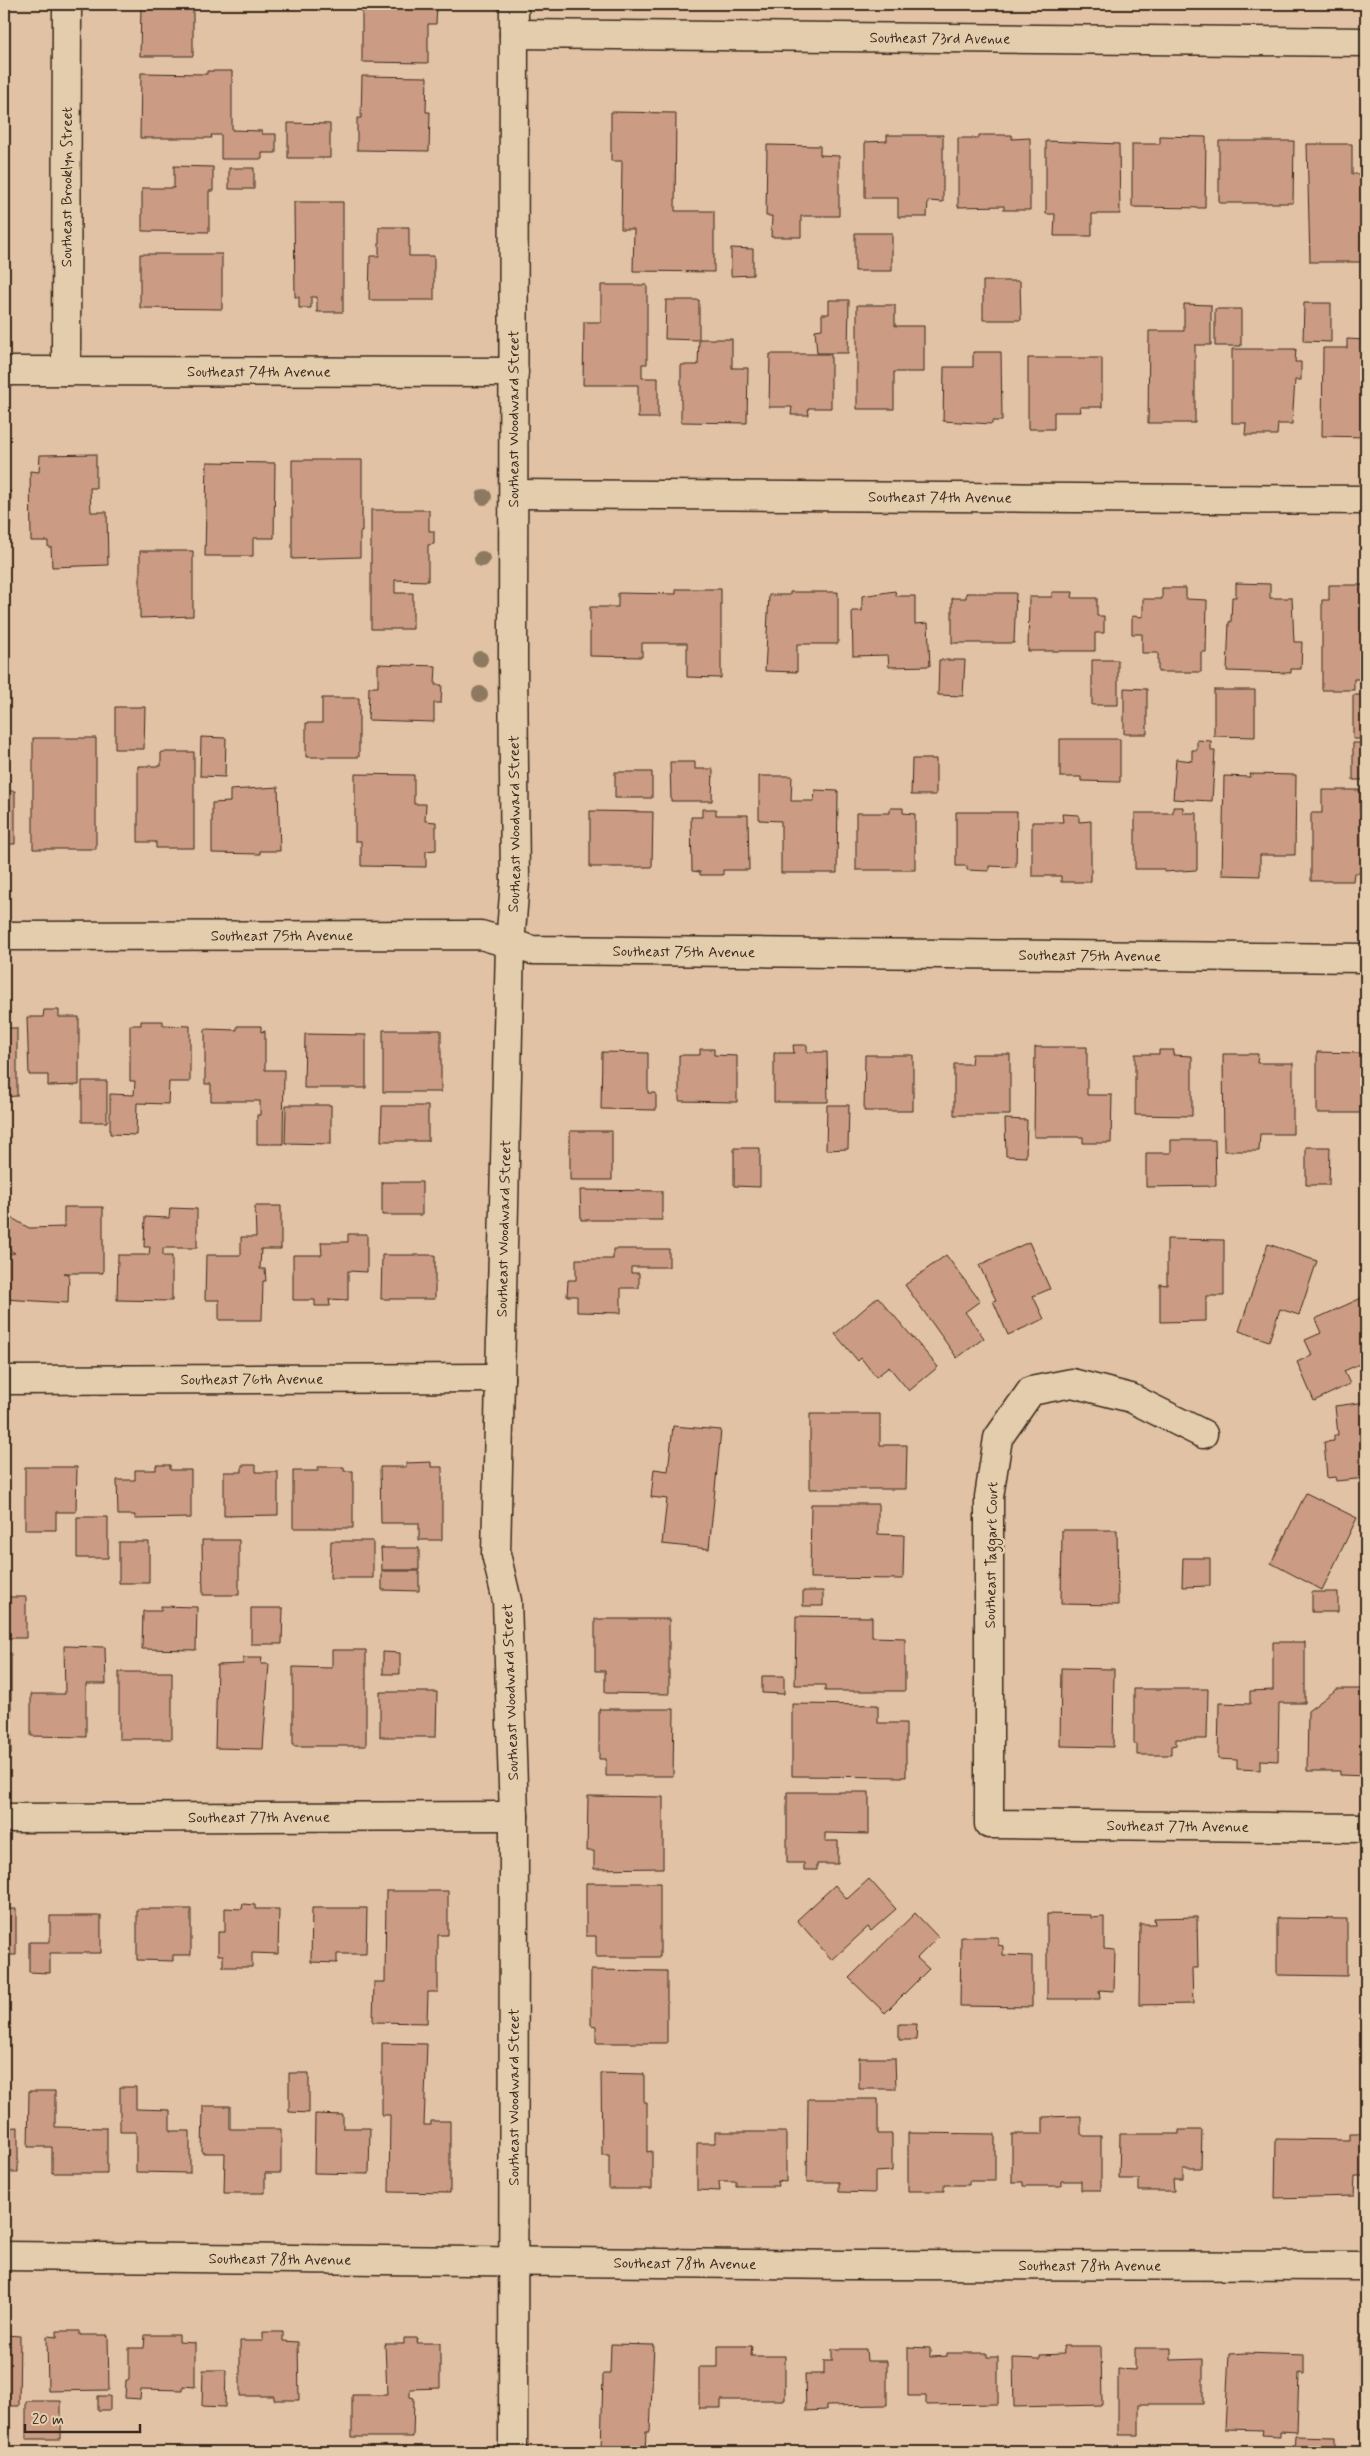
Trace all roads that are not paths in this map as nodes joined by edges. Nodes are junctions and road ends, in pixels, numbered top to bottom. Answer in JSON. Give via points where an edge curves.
{"nodes":[{"id":1,"x":67,"y":4,"type":"edge"},
{"id":2,"x":514,"y":4,"type":"edge"},
{"id":3,"x":514,"y":34,"type":"junction"},
{"id":4,"x":1366,"y":42,"type":"edge"},
{"id":5,"x":4,"y":371,"type":"edge"},
{"id":6,"x":66,"y":371,"type":"junction"},
{"id":7,"x":514,"y":372,"type":"junction"},
{"id":8,"x":514,"y":494,"type":"junction"},
{"id":9,"x":1366,"y":500,"type":"edge"},
{"id":10,"x":4,"y":936,"type":"edge"},
{"id":11,"x":510,"y":944,"type":"junction"},
{"id":12,"x":1366,"y":958,"type":"edge"},
{"id":13,"x":500,"y":1378,"type":"junction"},
{"id":14,"x":4,"y":1380,"type":"edge"},
{"id":15,"x":1203,"y":1434,"type":"dead end"},
{"id":16,"x":514,"y":1816,"type":"junction"},
{"id":17,"x":4,"y":1818,"type":"edge"},
{"id":18,"x":989,"y":1824,"type":"joint"},
{"id":19,"x":1366,"y":1828,"type":"edge"},
{"id":20,"x":4,"y":2256,"type":"edge"},
{"id":21,"x":512,"y":2262,"type":"junction"},
{"id":22,"x":1366,"y":2266,"type":"edge"},
{"id":23,"x":513,"y":2452,"type":"edge"}],
"edges":[{"from":1,"to":6,"type":"street","name":"Southeast Brooklyn Street"},
{"from":2,"to":3,"type":"street","name":"Southeast Woodward Street"},
{"from":3,"to":4,"type":"street","name":"Southeast 73rd Avenue"},
{"from":3,"to":7,"type":"street","name":"Southeast Woodward Street"},
{"from":5,"to":6,"type":"street","name":"Southeast 74th Avenue"},
{"from":6,"to":7,"type":"street","name":"Southeast 74th Avenue"},
{"from":7,"to":8,"type":"street","name":"Southeast Woodward Street"},
{"from":8,"to":9,"type":"street","name":"Southeast 74th Avenue"},
{"from":8,"to":11,"type":"street","name":"Southeast Woodward Street","via":[[515,882]]},
{"from":10,"to":11,"type":"street","name":"Southeast 75th Avenue","via":[[481,935]]},
{"from":11,"to":12,"type":"street","name":"Southeast 75th Avenue","via":[[532,950]]},
{"from":11,"to":13,"type":"street","name":"Southeast Woodward Street"},
{"from":13,"to":14,"type":"street","name":"Southeast 76th Avenue"},
{"from":13,"to":16,"type":"street","name":"Southeast Woodward Street","via":[[496,1554],[507,1601]]},
{"from":15,"to":18,"type":"street","name":"Southeast Taggart Court","via":[[1131,1398],[1072,1383],[1031,1391],[998,1438],[989,1498]]},
{"from":16,"to":17,"type":"street","name":"Southeast 77th Avenue"},
{"from":16,"to":21,"type":"street","name":"Southeast Woodward Street"},
{"from":18,"to":19,"type":"street","name":"Southeast 77th Avenue"},
{"from":20,"to":21,"type":"street","name":"Southeast 78th Avenue"},
{"from":21,"to":22,"type":"street","name":"Southeast 78th Avenue"},
{"from":21,"to":23,"type":"street","name":"Southeast Woodward Street"}]}
